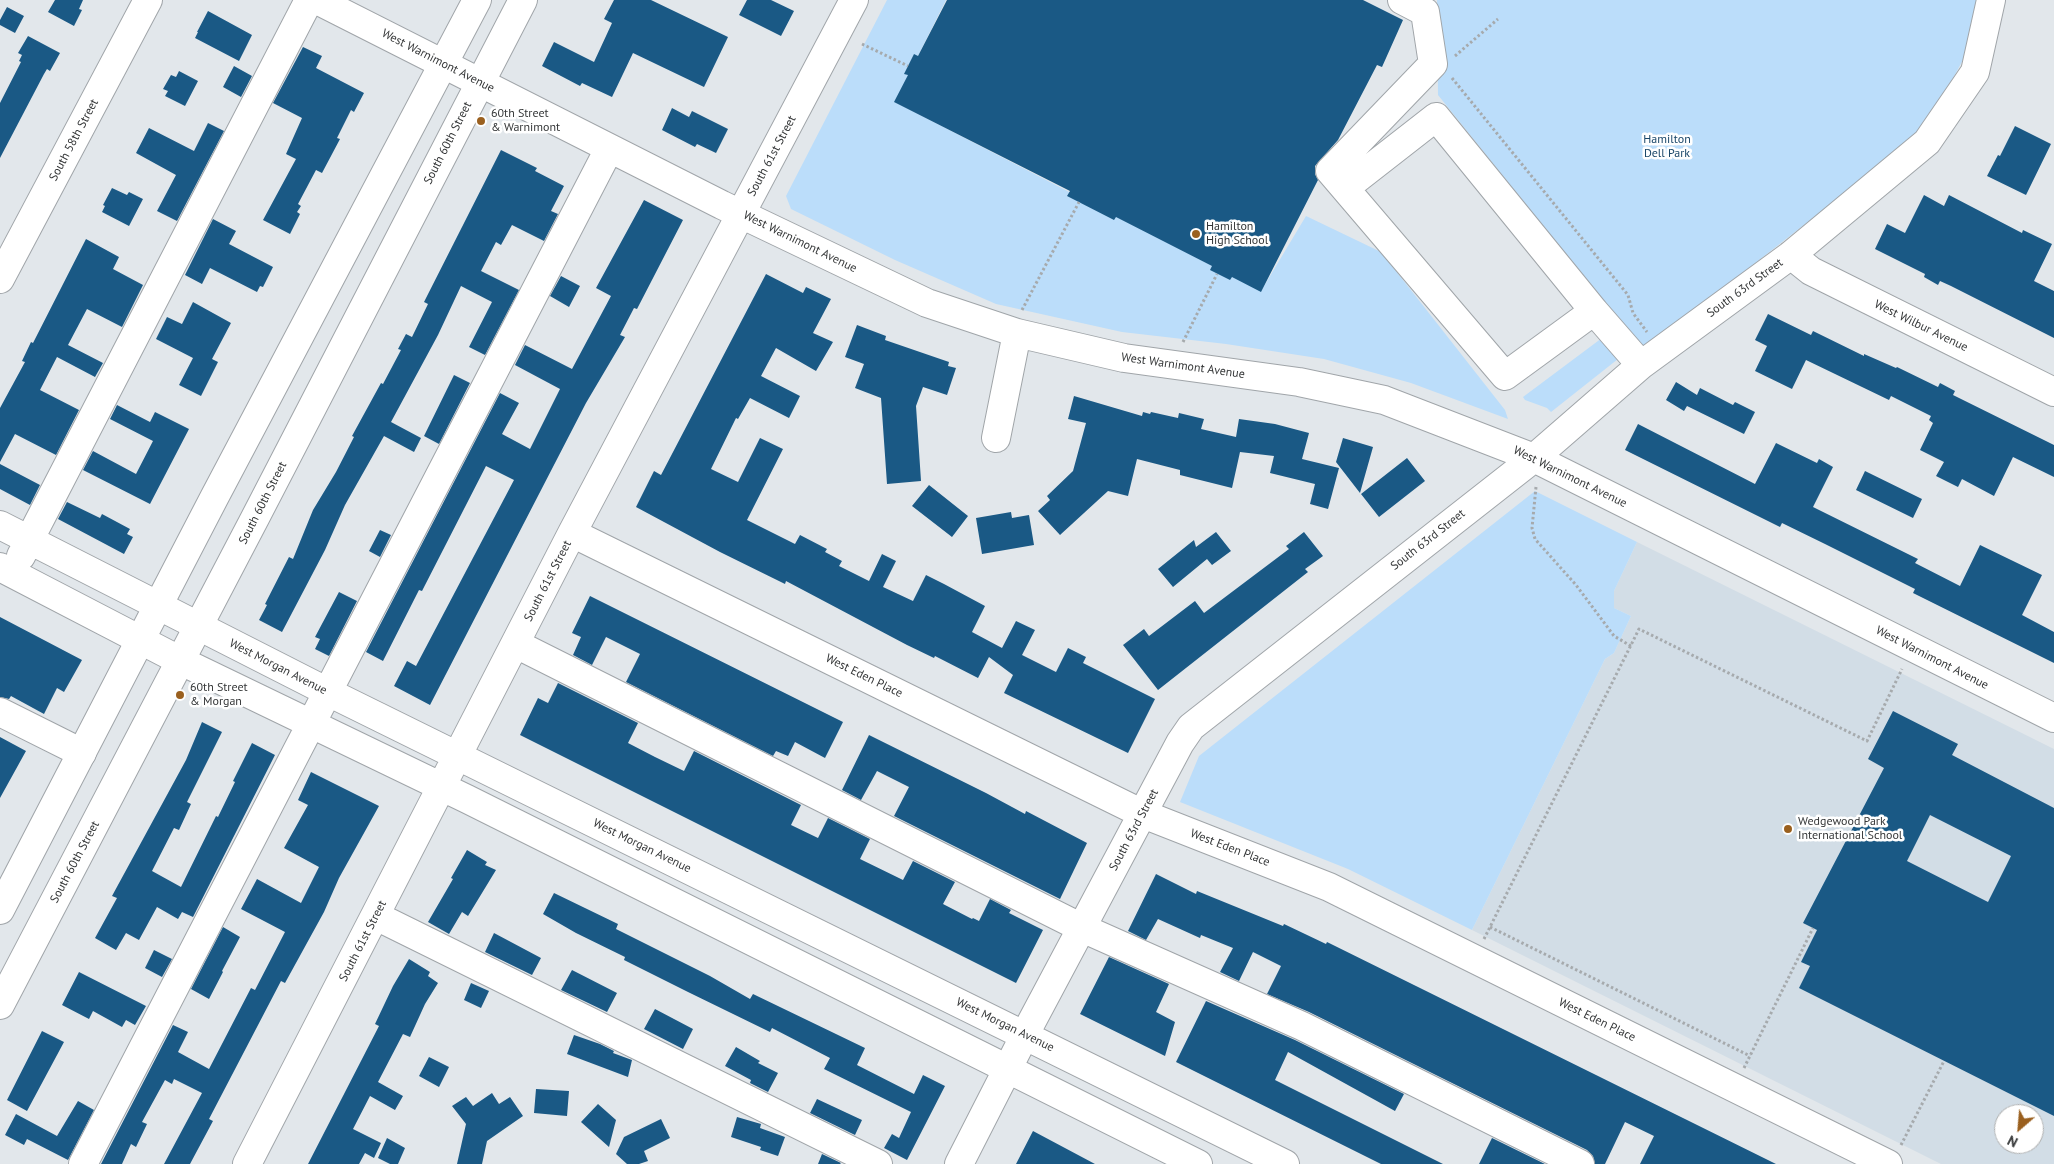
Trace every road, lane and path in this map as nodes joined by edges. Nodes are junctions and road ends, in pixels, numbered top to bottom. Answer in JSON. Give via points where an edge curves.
{"nodes":[{"id":1,"x":148,"y":0,"type":"edge"},
{"id":2,"x":310,"y":0,"type":"edge"},
{"id":3,"x":317,"y":0,"type":"edge"},
{"id":4,"x":477,"y":0,"type":"edge"},
{"id":5,"x":523,"y":0,"type":"edge"},
{"id":6,"x":854,"y":0,"type":"edge"},
{"id":7,"x":1402,"y":0,"type":"edge"},
{"id":8,"x":1990,"y":0,"type":"edge"},
{"id":9,"x":1498,"y":19,"type":"dead end"},
{"id":10,"x":862,"y":44,"type":"dead end"},
{"id":11,"x":1454,"y":57,"type":"dead end"},
{"id":12,"x":444,"y":64,"type":"junction"},
{"id":13,"x":908,"y":66,"type":"dead end"},
{"id":14,"x":1448,"y":74,"type":"dead end"},
{"id":15,"x":479,"y":83,"type":"junction"},
{"id":16,"x":609,"y":149,"type":"junction"},
{"id":17,"x":1345,"y":188,"type":"junction"},
{"id":18,"x":1079,"y":202,"type":"dead end"},
{"id":19,"x":741,"y":214,"type":"junction"},
{"id":20,"x":1791,"y":255,"type":"junction"},
{"id":21,"x":1217,"y":274,"type":"dead end"},
{"id":22,"x":0,"y":279,"type":"edge"},
{"id":23,"x":1594,"y":311,"type":"junction"},
{"id":24,"x":1019,"y":323,"type":"junction"},
{"id":25,"x":1651,"y":338,"type":"dead end"},
{"id":26,"x":1184,"y":342,"type":"dead end"},
{"id":27,"x":1641,"y":365,"type":"junction"},
{"id":28,"x":2054,"y":392,"type":"edge"},
{"id":29,"x":996,"y":438,"type":"dead end"},
{"id":30,"x":1535,"y":471,"type":"junction"},
{"id":31,"x":0,"y":524,"type":"edge"},
{"id":32,"x":572,"y":533,"type":"junction"},
{"id":33,"x":30,"y":540,"type":"junction"},
{"id":34,"x":6,"y":570,"type":"edge"},
{"id":35,"x":159,"y":607,"type":"junction"},
{"id":36,"x":198,"y":627,"type":"junction"},
{"id":37,"x":141,"y":641,"type":"junction"},
{"id":38,"x":516,"y":644,"type":"junction"},
{"id":39,"x":1630,"y":646,"type":"junction"},
{"id":40,"x":181,"y":661,"type":"junction"},
{"id":41,"x":1902,"y":669,"type":"dead end"},
{"id":42,"x":328,"y":692,"type":"junction"},
{"id":43,"x":0,"y":712,"type":"edge"},
{"id":44,"x":2054,"y":718,"type":"edge"},
{"id":45,"x":311,"y":724,"type":"junction"},
{"id":46,"x":82,"y":753,"type":"junction"},
{"id":47,"x":459,"y":756,"type":"junction"},
{"id":48,"x":442,"y":787,"type":"junction"},
{"id":49,"x":1143,"y":814,"type":"junction"},
{"id":50,"x":0,"y":910,"type":"edge"},
{"id":51,"x":376,"y":916,"type":"junction"},
{"id":52,"x":1490,"y":927,"type":"junction"},
{"id":53,"x":1082,"y":928,"type":"junction"},
{"id":54,"x":1813,"y":928,"type":"dead end"},
{"id":55,"x":1484,"y":940,"type":"dead end"},
{"id":56,"x":0,"y":1005,"type":"edge"},
{"id":57,"x":1024,"y":1035,"type":"junction"},
{"id":58,"x":1750,"y":1056,"type":"junction"},
{"id":59,"x":1944,"y":1061,"type":"dead end"},
{"id":60,"x":1744,"y":1069,"type":"dead end"},
{"id":61,"x":1007,"y":1070,"type":"junction"},
{"id":62,"x":1894,"y":1155,"type":"edge"},
{"id":63,"x":83,"y":1164,"type":"edge"},
{"id":64,"x":247,"y":1164,"type":"edge"},
{"id":65,"x":878,"y":1164,"type":"edge"},
{"id":66,"x":959,"y":1164,"type":"edge"},
{"id":67,"x":1198,"y":1164,"type":"edge"},
{"id":68,"x":1285,"y":1164,"type":"edge"},
{"id":69,"x":1580,"y":1164,"type":"edge"}],
"edges":[{"from":1,"to":22,"type":"street","name":"South 58th Street"},
{"from":2,"to":33,"type":"street"},
{"from":3,"to":12,"type":"street","name":"West Warnimont Avenue"},
{"from":4,"to":12,"type":"street"},
{"from":5,"to":15,"type":"street","name":"South 60th Street"},
{"from":6,"to":19,"type":"street","name":"South 61st Street"},
{"from":7,"to":17,"type":"street","via":[[1425,12],[1433,64],[1330,171]]},
{"from":8,"to":20,"type":"street","name":"South 63rd Street","via":[[1975,72],[1927,142]]},
{"from":9,"to":11,"type":"path"},
{"from":10,"to":13,"type":"path"},
{"from":12,"to":15,"type":"street","name":"West Warnimont Avenue"},
{"from":12,"to":35,"type":"street"},
{"from":14,"to":25,"type":"path","via":[[1628,295],[1633,313]]},
{"from":15,"to":16,"type":"street","name":"West Warnimont Avenue"},
{"from":15,"to":36,"type":"street","name":"South 60th Street"},
{"from":16,"to":19,"type":"street","name":"West Warnimont Avenue"},
{"from":16,"to":42,"type":"street"},
{"from":17,"to":23,"type":"street","via":[[1505,376]]},
{"from":17,"to":23,"type":"street","via":[[1436,117]]},
{"from":18,"to":24,"type":"path"},
{"from":19,"to":24,"type":"street","name":"West Warnimont Avenue","via":[[927,303]]},
{"from":19,"to":32,"type":"street","name":"South 61st Street"},
{"from":20,"to":27,"type":"street","name":"South 63rd Street"},
{"from":20,"to":28,"type":"street","name":"West Wilbur Avenue","via":[[1811,271]]},
{"from":21,"to":26,"type":"path"},
{"from":23,"to":27,"type":"street"},
{"from":24,"to":29,"type":"street"},
{"from":24,"to":30,"type":"street","name":"West Warnimont Avenue","via":[[1124,358],[1299,382],[1384,400]]},
{"from":27,"to":30,"type":"street","name":"South 63rd Street"},
{"from":30,"to":39,"type":"path","via":[[1532,528],[1535,539],[1576,584],[1614,636]]},
{"from":30,"to":44,"type":"street","name":"West Warnimont Avenue"},
{"from":30,"to":49,"type":"street","name":"South 63rd Street","via":[[1191,727]]},
{"from":31,"to":33,"type":"street","name":"West Morgan Avenue"},
{"from":32,"to":38,"type":"street","name":"South 61st Street"},
{"from":32,"to":49,"type":"street","name":"West Eden Place"},
{"from":33,"to":34,"type":"street"},
{"from":33,"to":35,"type":"street","name":"West Morgan Avenue"},
{"from":34,"to":37,"type":"street"},
{"from":35,"to":36,"type":"street","name":"West Morgan Avenue"},
{"from":35,"to":37,"type":"street"},
{"from":36,"to":40,"type":"street","name":"South 60th Street"},
{"from":36,"to":42,"type":"street","name":"West Morgan Avenue"},
{"from":37,"to":40,"type":"street"},
{"from":37,"to":46,"type":"street"},
{"from":38,"to":47,"type":"street","name":"South 61st Street"},
{"from":38,"to":53,"type":"street"},
{"from":39,"to":41,"type":"path","via":[[1639,629],[1867,740]]},
{"from":39,"to":52,"type":"path"},
{"from":40,"to":45,"type":"street"},
{"from":40,"to":56,"type":"street","name":"South 60th Street"},
{"from":42,"to":45,"type":"street"},
{"from":42,"to":47,"type":"street","name":"West Morgan Avenue"},
{"from":43,"to":46,"type":"street"},
{"from":45,"to":48,"type":"street"},
{"from":45,"to":63,"type":"street"},
{"from":46,"to":50,"type":"street"},
{"from":47,"to":48,"type":"street","name":"South 61st Street"},
{"from":47,"to":57,"type":"street","name":"West Morgan Avenue"},
{"from":48,"to":51,"type":"street","name":"South 61st Street"},
{"from":48,"to":61,"type":"street"},
{"from":49,"to":53,"type":"street","name":"South 63rd Street"},
{"from":49,"to":62,"type":"street","name":"West Eden Place","via":[[1328,886]]},
{"from":51,"to":64,"type":"street","name":"South 61st Street"},
{"from":51,"to":65,"type":"street"},
{"from":52,"to":55,"type":"path"},
{"from":52,"to":58,"type":"path"},
{"from":53,"to":57,"type":"street","name":"South 63rd Street"},
{"from":53,"to":69,"type":"street","via":[[1302,1026]]},
{"from":54,"to":58,"type":"path"},
{"from":57,"to":61,"type":"street","name":"South 63rd Street"},
{"from":57,"to":68,"type":"street","name":"West Morgan Avenue"},
{"from":58,"to":60,"type":"path"},
{"from":59,"to":62,"type":"path"},
{"from":61,"to":66,"type":"street","name":"South 63rd Street"},
{"from":61,"to":67,"type":"street"}]}
